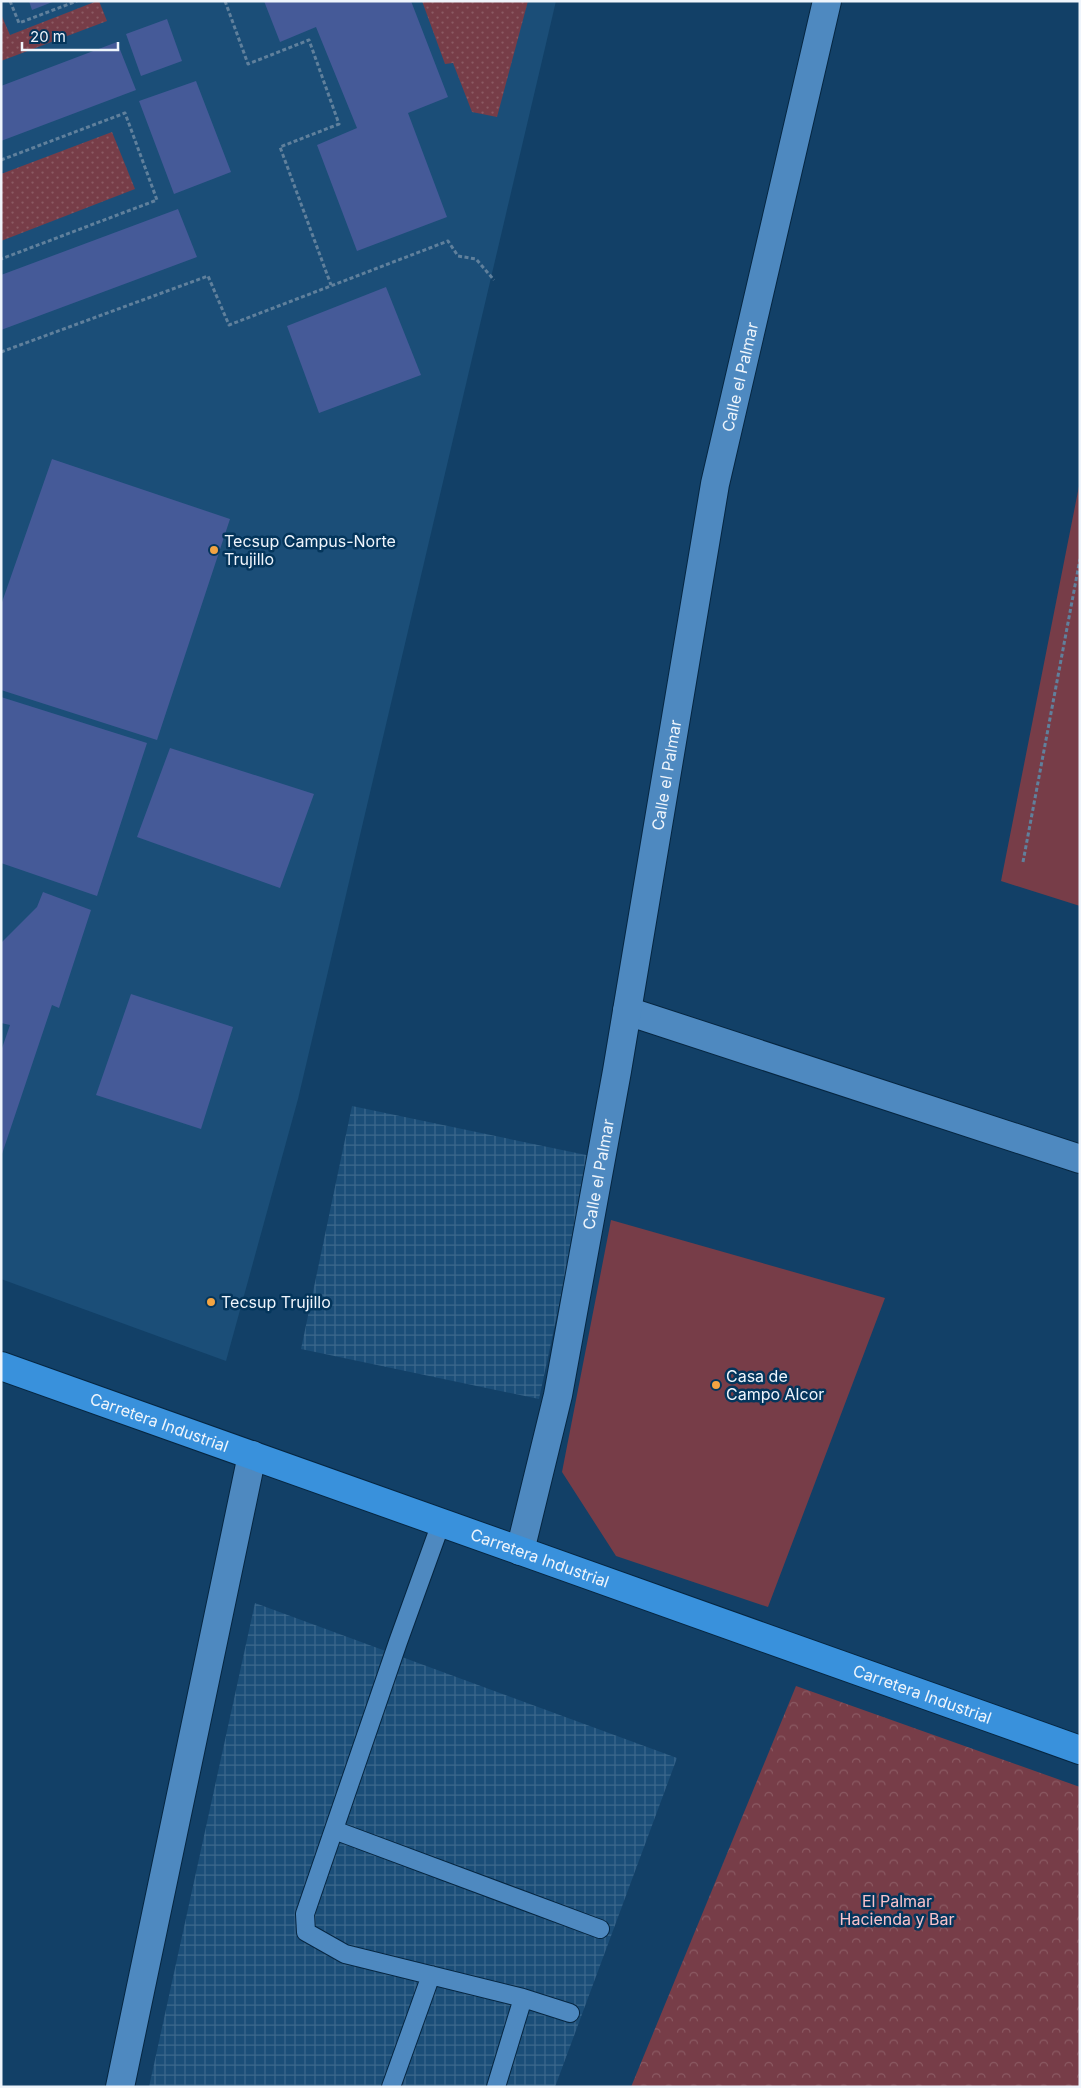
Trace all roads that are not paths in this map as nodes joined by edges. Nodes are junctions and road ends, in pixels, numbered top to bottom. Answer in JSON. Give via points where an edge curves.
{"nodes":[{"id":1,"x":827,"y":1,"type":"edge"},
{"id":2,"x":627,"y":1011,"type":"junction"},
{"id":3,"x":1080,"y":1159,"type":"edge"},
{"id":4,"x":1,"y":1366,"type":"edge"},
{"id":5,"x":252,"y":1455,"type":"junction"},
{"id":6,"x":441,"y":1523,"type":"junction"},
{"id":7,"x":520,"y":1550,"type":"junction"},
{"id":8,"x":1080,"y":1750,"type":"edge"},
{"id":9,"x":334,"y":1830,"type":"junction"},
{"id":10,"x":600,"y":1929,"type":"dead end"},
{"id":11,"x":431,"y":1975,"type":"junction"},
{"id":12,"x":524,"y":1998,"type":"junction"},
{"id":13,"x":570,"y":2013,"type":"dead end"},
{"id":14,"x":120,"y":2087,"type":"edge"},
{"id":15,"x":391,"y":2087,"type":"edge"},
{"id":16,"x":496,"y":2087,"type":"edge"}],
"edges":[{"from":1,"to":2,"type":"street","name":"Calle el Palmar","via":[[715,484]]},
{"from":2,"to":3,"type":"street"},
{"from":2,"to":7,"type":"street","name":"Calle el Palmar","via":[[558,1395]]},
{"from":4,"to":5,"type":"highway","name":"Carretera Industrial"},
{"from":5,"to":6,"type":"highway","name":"Carretera Industrial"},
{"from":5,"to":14,"type":"street"},
{"from":6,"to":7,"type":"highway","name":"Carretera Industrial"},
{"from":6,"to":9,"type":"lane"},
{"from":7,"to":8,"type":"highway","name":"Carretera Industrial"},
{"from":9,"to":10,"type":"lane"},
{"from":9,"to":11,"type":"lane","via":[[305,1914],[306,1932],[345,1954]]},
{"from":11,"to":12,"type":"lane"},
{"from":11,"to":15,"type":"lane"},
{"from":12,"to":13,"type":"lane"},
{"from":12,"to":16,"type":"lane"}]}
